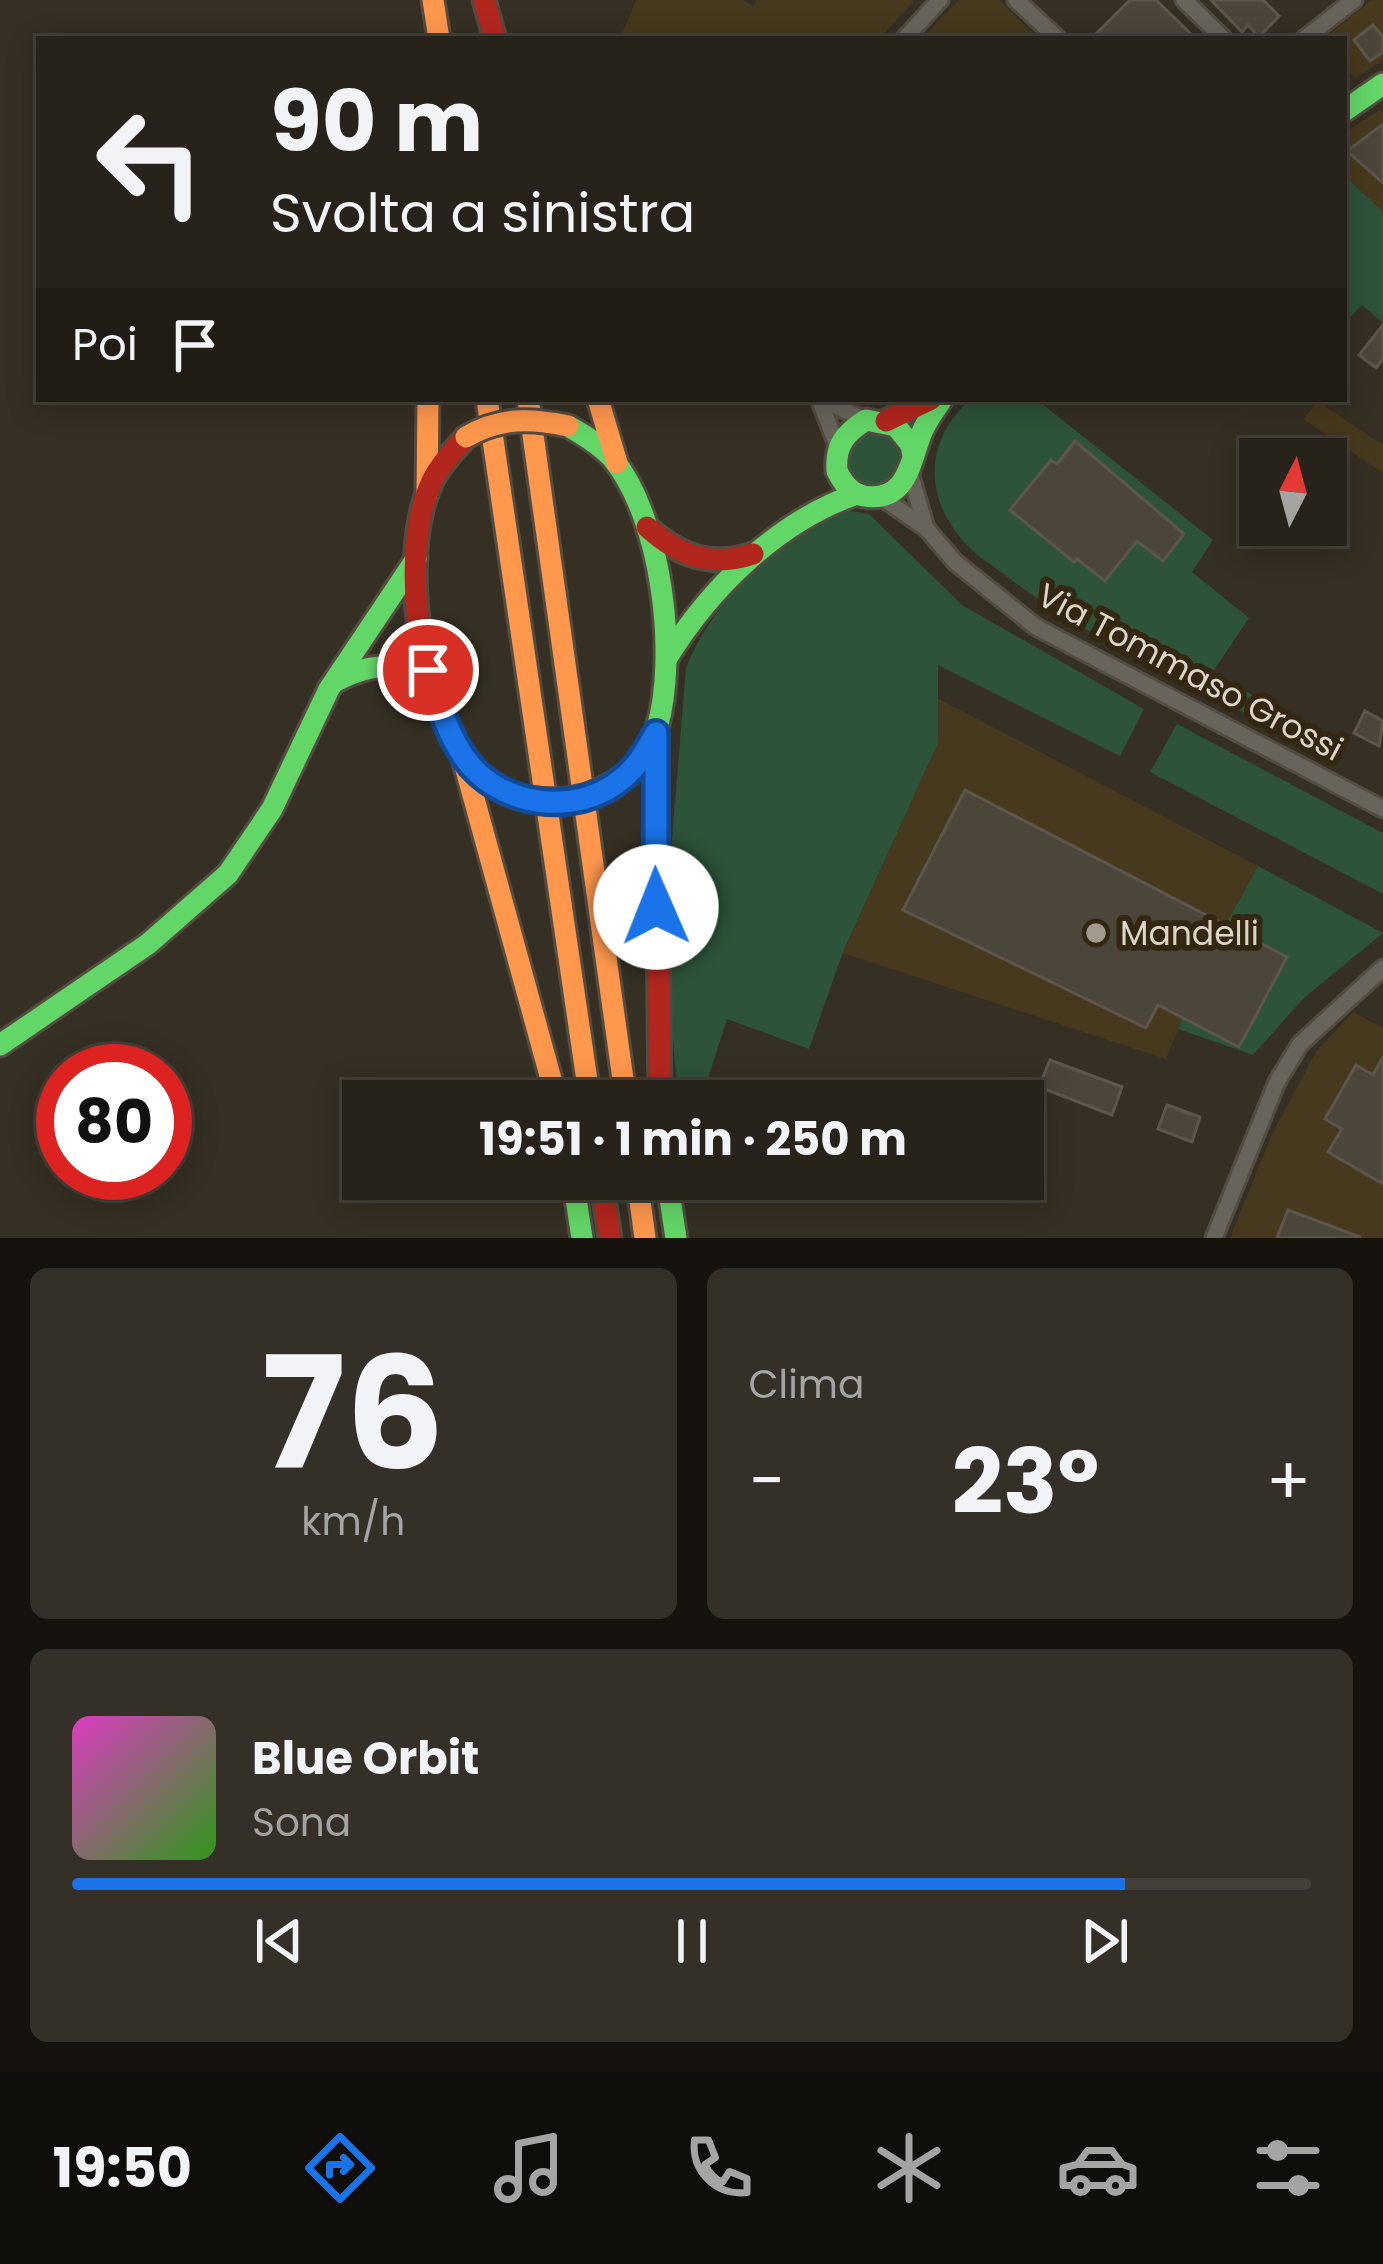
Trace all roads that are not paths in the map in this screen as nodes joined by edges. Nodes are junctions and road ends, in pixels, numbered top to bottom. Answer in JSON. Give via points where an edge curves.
{"nodes":[{"id":1,"x":422,"y":0,"type":"edge"},
{"id":2,"x":434,"y":0,"type":"edge"},
{"id":3,"x":473,"y":0,"type":"edge"},
{"id":4,"x":484,"y":0,"type":"edge"},
{"id":5,"x":940,"y":0,"type":"edge"},
{"id":6,"x":1016,"y":0,"type":"edge"},
{"id":7,"x":1184,"y":0,"type":"edge"},
{"id":8,"x":1354,"y":0,"type":"edge"},
{"id":9,"x":422,"y":36,"type":"edge"},
{"id":10,"x":439,"y":36,"type":"edge"},
{"id":11,"x":478,"y":36,"type":"edge"},
{"id":12,"x":494,"y":36,"type":"edge"},
{"id":13,"x":907,"y":36,"type":"edge"},
{"id":14,"x":1055,"y":36,"type":"edge"},
{"id":15,"x":1221,"y":36,"type":"edge"},
{"id":16,"x":1308,"y":36,"type":"edge"},
{"id":17,"x":1383,"y":85,"type":"edge"},
{"id":18,"x":1347,"y":109,"type":"edge"},
{"id":19,"x":428,"y":402,"type":"edge"},
{"id":20,"x":487,"y":402,"type":"edge"},
{"id":21,"x":528,"y":402,"type":"edge"},
{"id":22,"x":599,"y":402,"type":"edge"},
{"id":23,"x":821,"y":402,"type":"edge"},
{"id":24,"x":828,"y":402,"type":"edge"},
{"id":25,"x":923,"y":402,"type":"edge"},
{"id":26,"x":940,"y":402,"type":"edge"},
{"id":27,"x":876,"y":420,"type":"junction"},
{"id":28,"x":836,"y":454,"type":"junction"},
{"id":29,"x":617,"y":463,"type":"junction"},
{"id":30,"x":912,"y":465,"type":"junction"},
{"id":31,"x":427,"y":494,"type":"junction"},
{"id":32,"x":857,"y":494,"type":"junction"},
{"id":33,"x":881,"y":496,"type":"junction"},
{"id":34,"x":804,"y":516,"type":"junction"},
{"id":35,"x":645,"y":525,"type":"junction"},
{"id":36,"x":926,"y":528,"type":"junction"},
{"id":37,"x":765,"y":549,"type":"junction"},
{"id":38,"x":416,"y":559,"type":"junction"},
{"id":39,"x":664,"y":663,"type":"junction"},
{"id":40,"x":332,"y":683,"type":"junction"},
{"id":41,"x":438,"y":699,"type":"junction"},
{"id":42,"x":656,"y":733,"type":"junction"},
{"id":43,"x":462,"y":755,"type":"junction"},
{"id":44,"x":1383,"y":809,"type":"edge"},
{"id":45,"x":1383,"y":968,"type":"edge"},
{"id":46,"x":0,"y":1046,"type":"edge"},
{"id":47,"x":551,"y":1080,"type":"edge"},
{"id":48,"x":587,"y":1080,"type":"edge"},
{"id":49,"x":623,"y":1080,"type":"edge"},
{"id":50,"x":661,"y":1080,"type":"edge"},
{"id":51,"x":576,"y":1200,"type":"edge"},
{"id":52,"x":605,"y":1200,"type":"edge"},
{"id":53,"x":640,"y":1200,"type":"edge"},
{"id":54,"x":671,"y":1200,"type":"edge"},
{"id":55,"x":582,"y":1238,"type":"edge"},
{"id":56,"x":610,"y":1238,"type":"edge"},
{"id":57,"x":645,"y":1238,"type":"edge"},
{"id":58,"x":676,"y":1238,"type":"edge"},
{"id":59,"x":1214,"y":1238,"type":"edge"}],
"edges":[{"from":1,"to":9,"type":"main road"},
{"from":2,"to":10,"type":"main road"},
{"from":3,"to":11,"type":"main road"},
{"from":4,"to":12,"type":"main road"},
{"from":5,"to":13,"type":"street"},
{"from":6,"to":14,"type":"street"},
{"from":7,"to":15,"type":"street"},
{"from":8,"to":16,"type":"street"},
{"from":17,"to":18,"type":"main road"},
{"from":19,"to":31,"type":"main road"},
{"from":20,"to":48,"type":"main road"},
{"from":21,"to":49,"type":"main road"},
{"from":22,"to":29,"type":"main road"},
{"from":23,"to":28,"type":"street"},
{"from":24,"to":27,"type":"street"},
{"from":25,"to":27,"type":"main road"},
{"from":26,"to":30,"type":"main road"},
{"from":27,"to":28,"type":"main road","via":[[854,425]]},
{"from":27,"to":30,"type":"main road","via":[[905,434]]},
{"from":28,"to":32,"type":"main road","via":[[842,481]]},
{"from":28,"to":34,"type":"main road"},
{"from":29,"to":31,"type":"main road","bridge":true,"via":[[568,426],[523,418],[466,437]]},
{"from":29,"to":35,"type":"main road"},
{"from":30,"to":33,"type":"main road","via":[[899,488]]},
{"from":30,"to":36,"type":"street","name":"Via Tommaso Grossi"},
{"from":31,"to":38,"type":"main road"},
{"from":32,"to":33,"type":"main road"},
{"from":32,"to":34,"type":"main road"},
{"from":33,"to":36,"type":"street","name":"Via Tommaso Grossi"},
{"from":34,"to":37,"type":"main road"},
{"from":35,"to":37,"type":"main road","via":[[674,551],[708,562]]},
{"from":35,"to":39,"type":"main road"},
{"from":36,"to":44,"type":"street","name":"Via Tommaso Grossi","via":[[1036,627]]},
{"from":37,"to":39,"type":"main road","via":[[703,604]]},
{"from":38,"to":40,"type":"main road"},
{"from":38,"to":41,"type":"main road","via":[[420,628]]},
{"from":39,"to":42,"type":"main road"},
{"from":40,"to":41,"type":"main road","via":[[370,664],[392,665],[414,673]]},
{"from":40,"to":46,"type":"main road","via":[[232,871],[184,916]]},
{"from":41,"to":43,"type":"main road"},
{"from":42,"to":43,"type":"main road","bridge":true,"via":[[633,768],[580,800],[507,793]]},
{"from":42,"to":50,"type":"main road"},
{"from":43,"to":47,"type":"main road"},
{"from":45,"to":59,"type":"street","via":[[1300,1044],[1276,1082]]},
{"from":51,"to":55,"type":"main road"},
{"from":52,"to":56,"type":"main road"},
{"from":53,"to":57,"type":"main road"},
{"from":54,"to":58,"type":"main road"}]}
